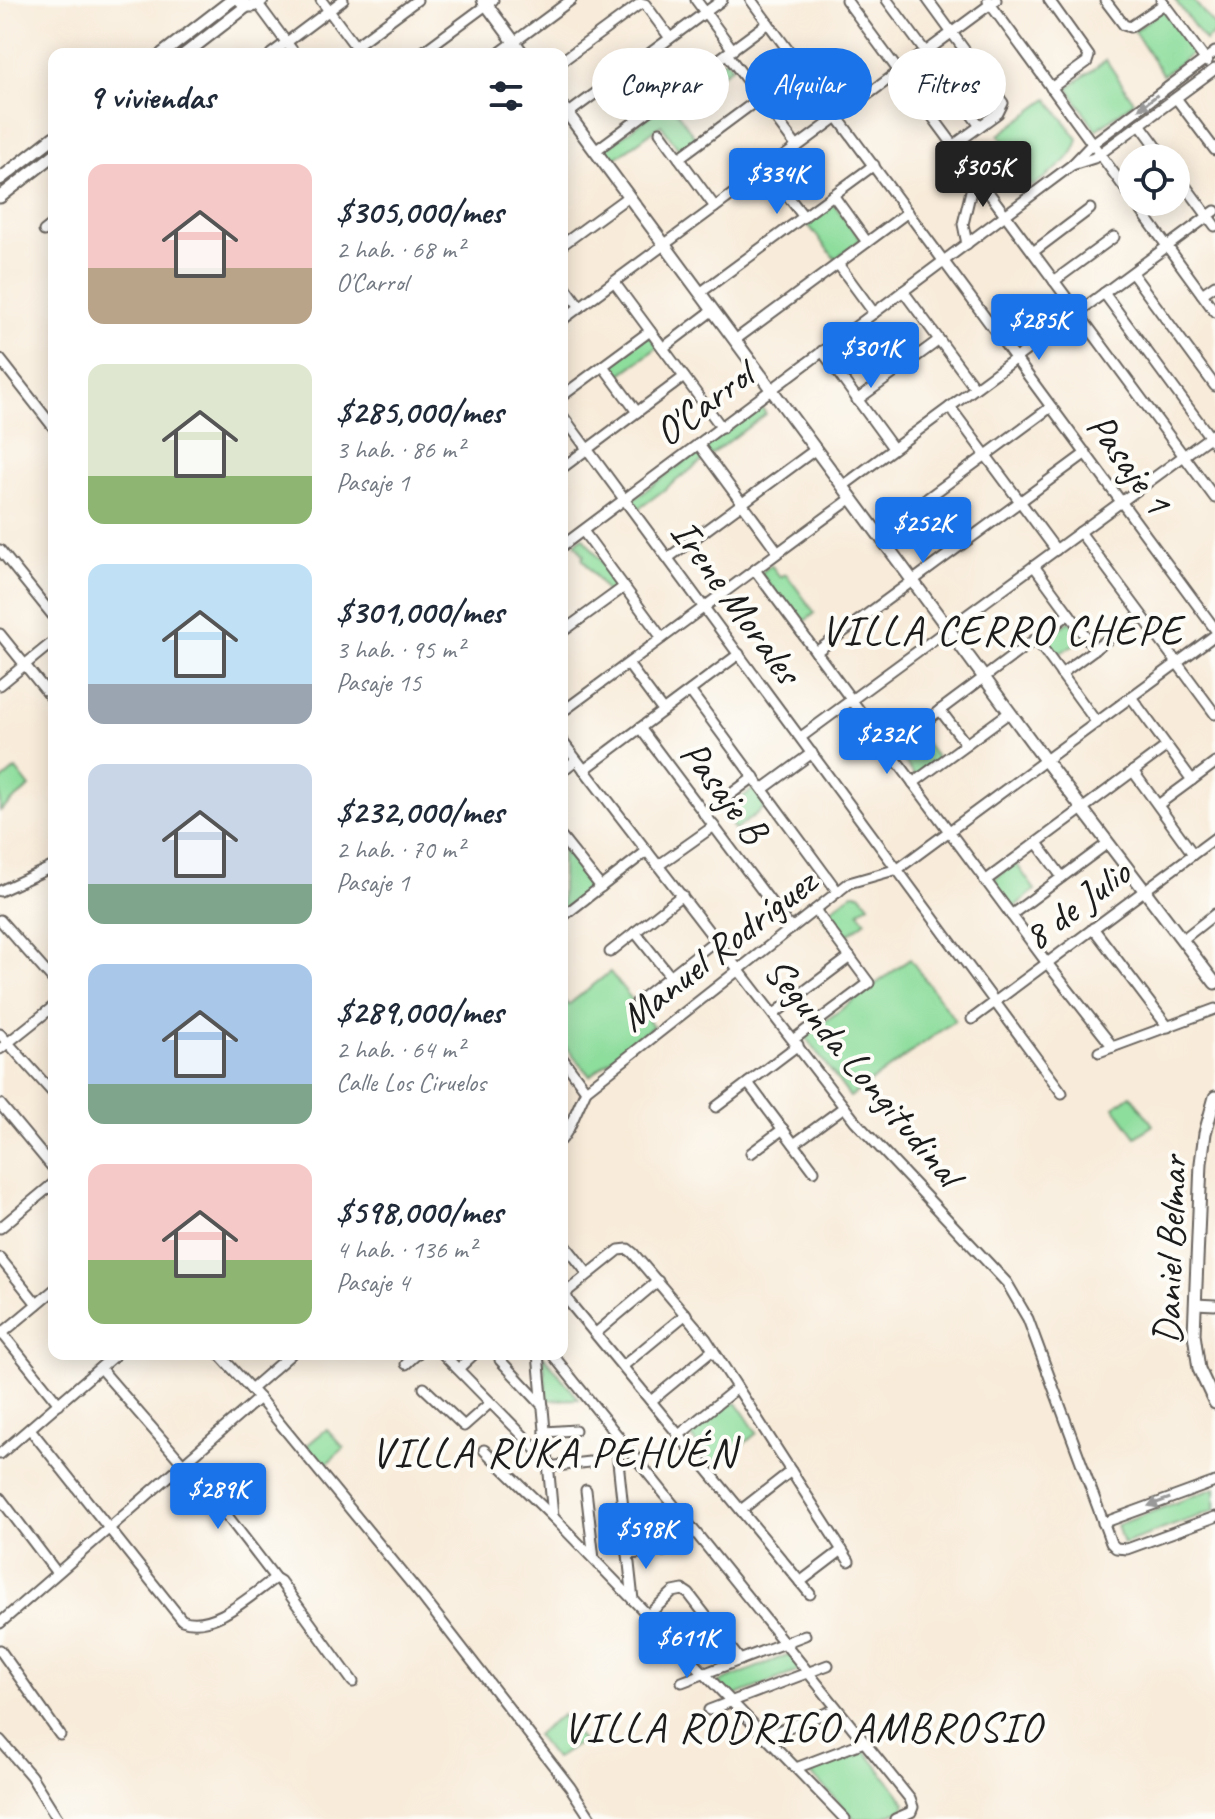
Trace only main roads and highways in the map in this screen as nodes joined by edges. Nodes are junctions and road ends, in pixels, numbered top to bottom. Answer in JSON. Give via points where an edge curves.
{"nodes":[{"id":1,"x":232,"y":0,"type":"edge"},
{"id":2,"x":252,"y":2,"type":"edge"},
{"id":3,"x":488,"y":2,"type":"edge"},
{"id":4,"x":170,"y":48,"type":"edge"},
{"id":5,"x":193,"y":48,"type":"edge"},
{"id":6,"x":518,"y":48,"type":"edge"},
{"id":7,"x":568,"y":118,"type":"edge"},
{"id":8,"x":48,"y":142,"type":"edge"},
{"id":9,"x":48,"y":160,"type":"edge"},
{"id":10,"x":0,"y":179,"type":"edge"},
{"id":11,"x":0,"y":197,"type":"edge"},
{"id":12,"x":1215,"y":983,"type":"edge"},
{"id":13,"x":1215,"y":1097,"type":"edge"},
{"id":14,"x":1215,"y":1403,"type":"edge"}],
"edges":[{"from":1,"to":4,"type":"main road"},
{"from":2,"to":5,"type":"main road"},
{"from":3,"to":6,"type":"main road"},
{"from":7,"to":12,"type":"main road"},
{"from":8,"to":10,"type":"main road"},
{"from":9,"to":11,"type":"main road"},
{"from":13,"to":14,"type":"main road","name":"Daniel Belmar","via":[[1201,1163],[1195,1304],[1196,1357]]}]}
